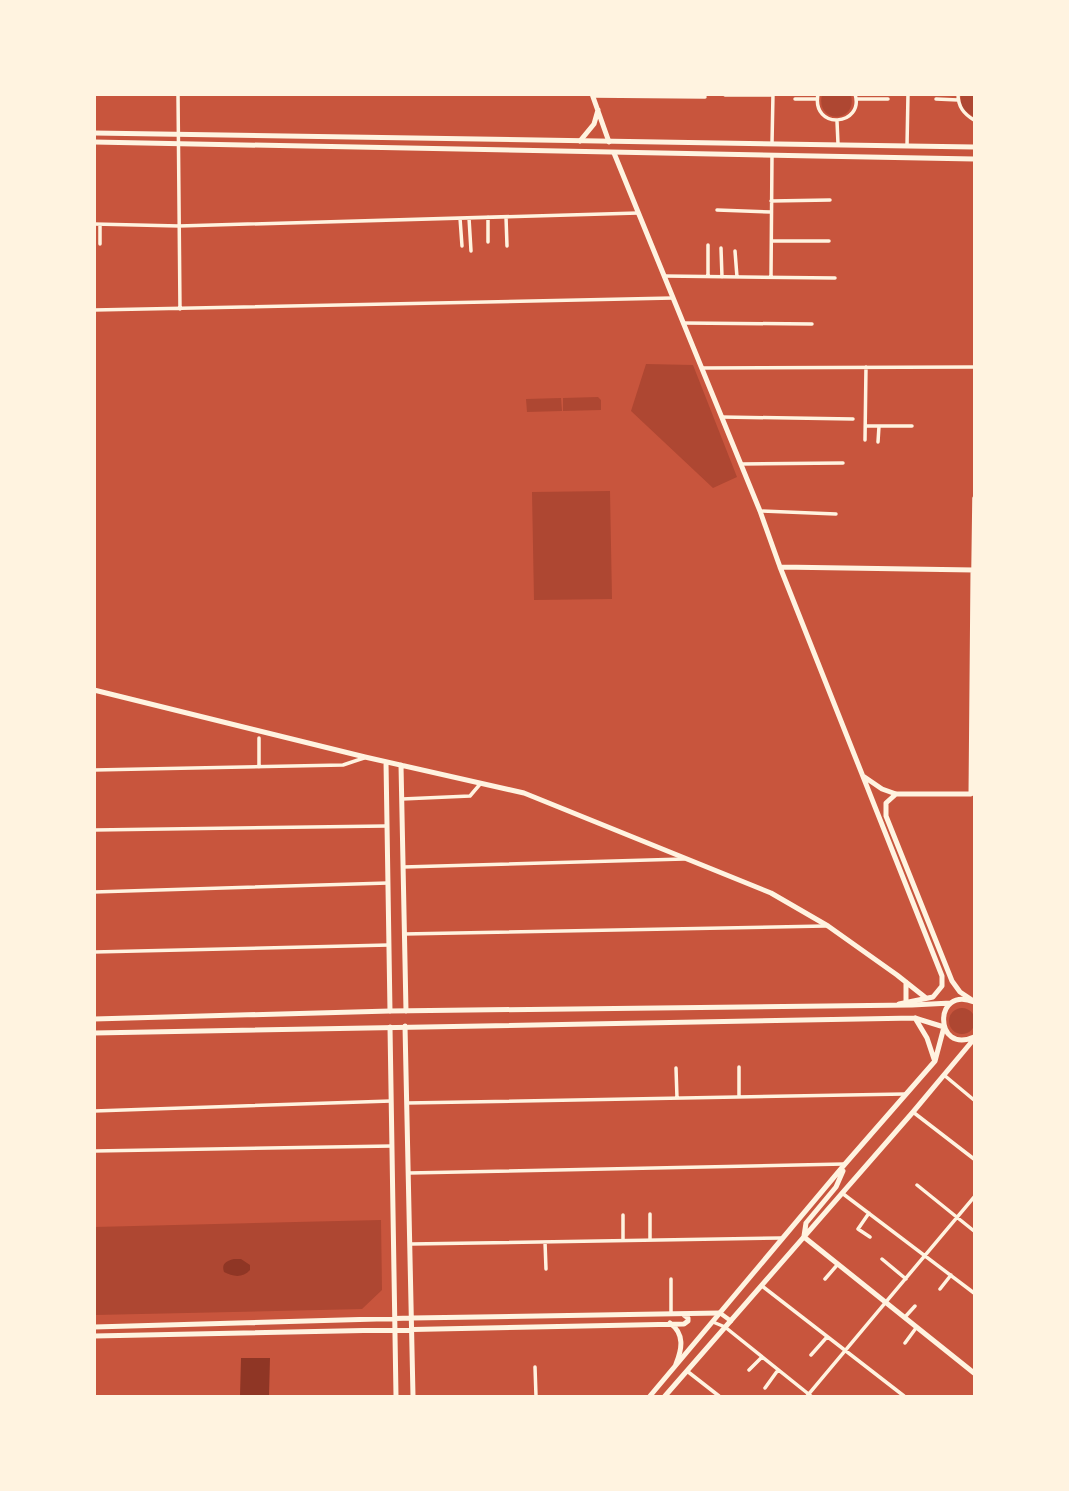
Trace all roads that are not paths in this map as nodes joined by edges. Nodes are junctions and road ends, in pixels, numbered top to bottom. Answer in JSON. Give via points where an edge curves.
{"nodes":[{"id":1,"x":178,"y":94,"type":"edge"},
{"id":2,"x":725,"y":94,"type":"edge"},
{"id":3,"x":908,"y":94,"type":"edge"},
{"id":4,"x":592,"y":95,"type":"edge"},
{"id":5,"x":773,"y":95,"type":"edge"},
{"id":6,"x":705,"y":97,"type":"dead end"},
{"id":7,"x":818,"y":97,"type":"edge"},
{"id":8,"x":856,"y":97,"type":"edge"},
{"id":9,"x":958,"y":97,"type":"edge"},
{"id":10,"x":794,"y":99,"type":"dead end"},
{"id":11,"x":888,"y":99,"type":"dead end"},
{"id":12,"x":936,"y":99,"type":"dead end"},
{"id":13,"x":598,"y":110,"type":"junction"},
{"id":14,"x":975,"y":120,"type":"edge"},
{"id":15,"x":837,"y":121,"type":"junction"},
{"id":16,"x":94,"y":133,"type":"edge"},
{"id":17,"x":178,"y":134,"type":"junction"},
{"id":18,"x":580,"y":141,"type":"junction"},
{"id":19,"x":94,"y":142,"type":"edge"},
{"id":20,"x":609,"y":142,"type":"junction"},
{"id":21,"x":178,"y":143,"type":"junction"},
{"id":22,"x":772,"y":143,"type":"junction"},
{"id":23,"x":838,"y":144,"type":"junction"},
{"id":24,"x":907,"y":146,"type":"junction"},
{"id":25,"x":975,"y":147,"type":"edge"},
{"id":26,"x":614,"y":153,"type":"junction"},
{"id":27,"x":772,"y":156,"type":"junction"},
{"id":28,"x":975,"y":159,"type":"edge"},
{"id":29,"x":830,"y":200,"type":"dead end"},
{"id":30,"x":771,"y":201,"type":"junction"},
{"id":31,"x":717,"y":210,"type":"dead end"},
{"id":32,"x":638,"y":212,"type":"junction"},
{"id":33,"x":771,"y":212,"type":"junction"},
{"id":34,"x":506,"y":217,"type":"junction"},
{"id":35,"x":460,"y":218,"type":"junction"},
{"id":36,"x":469,"y":218,"type":"junction"},
{"id":37,"x":488,"y":218,"type":"junction"},
{"id":38,"x":97,"y":224,"type":"edge"},
{"id":39,"x":179,"y":226,"type":"junction"},
{"id":40,"x":771,"y":241,"type":"junction"},
{"id":41,"x":488,"y":242,"type":"dead end"},
{"id":42,"x":829,"y":242,"type":"dead end"},
{"id":43,"x":100,"y":244,"type":"dead end"},
{"id":44,"x":708,"y":245,"type":"dead end"},
{"id":45,"x":462,"y":246,"type":"dead end"},
{"id":46,"x":507,"y":246,"type":"dead end"},
{"id":47,"x":721,"y":248,"type":"dead end"},
{"id":48,"x":471,"y":251,"type":"dead end"},
{"id":49,"x":735,"y":251,"type":"dead end"},
{"id":50,"x":664,"y":276,"type":"junction"},
{"id":51,"x":708,"y":276,"type":"junction"},
{"id":52,"x":722,"y":276,"type":"junction"},
{"id":53,"x":737,"y":277,"type":"junction"},
{"id":54,"x":771,"y":277,"type":"junction"},
{"id":55,"x":835,"y":278,"type":"dead end"},
{"id":56,"x":673,"y":298,"type":"junction"},
{"id":57,"x":180,"y":309,"type":"junction"},
{"id":58,"x":94,"y":310,"type":"edge"},
{"id":59,"x":683,"y":323,"type":"junction"},
{"id":60,"x":813,"y":324,"type":"dead end"},
{"id":61,"x":866,"y":367,"type":"junction"},
{"id":62,"x":975,"y":367,"type":"edge"},
{"id":63,"x":702,"y":368,"type":"junction"},
{"id":64,"x":722,"y":417,"type":"junction"},
{"id":65,"x":852,"y":419,"type":"dead end"},
{"id":66,"x":865,"y":426,"type":"junction"},
{"id":67,"x":879,"y":426,"type":"junction"},
{"id":68,"x":912,"y":426,"type":"dead end"},
{"id":69,"x":865,"y":440,"type":"dead end"},
{"id":70,"x":878,"y":442,"type":"dead end"},
{"id":71,"x":843,"y":463,"type":"dead end"},
{"id":72,"x":741,"y":464,"type":"junction"},
{"id":73,"x":975,"y":498,"type":"edge"},
{"id":74,"x":760,"y":511,"type":"junction"},
{"id":75,"x":836,"y":514,"type":"dead end"},
{"id":76,"x":780,"y":567,"type":"junction"},
{"id":77,"x":956,"y":570,"type":"junction"},
{"id":78,"x":974,"y":570,"type":"edge"},
{"id":79,"x":973,"y":590,"type":"edge"},
{"id":80,"x":94,"y":690,"type":"edge"},
{"id":81,"x":259,"y":738,"type":"dead end"},
{"id":82,"x":365,"y":757,"type":"junction"},
{"id":83,"x":386,"y":762,"type":"junction"},
{"id":84,"x":401,"y":765,"type":"junction"},
{"id":85,"x":259,"y":767,"type":"junction"},
{"id":86,"x":94,"y":770,"type":"edge"},
{"id":87,"x":863,"y":775,"type":"junction"},
{"id":88,"x":481,"y":783,"type":"junction"},
{"id":89,"x":896,"y":794,"type":"junction"},
{"id":90,"x":973,"y":794,"type":"edge"},
{"id":91,"x":402,"y":799,"type":"junction"},
{"id":92,"x":387,"y":826,"type":"junction"},
{"id":93,"x":94,"y":830,"type":"edge"},
{"id":94,"x":687,"y":859,"type":"junction"},
{"id":95,"x":403,"y":867,"type":"junction"},
{"id":96,"x":388,"y":883,"type":"junction"},
{"id":97,"x":94,"y":892,"type":"edge"},
{"id":98,"x":828,"y":926,"type":"junction"},
{"id":99,"x":404,"y":933,"type":"junction"},
{"id":100,"x":389,"y":945,"type":"junction"},
{"id":101,"x":94,"y":952,"type":"edge"},
{"id":102,"x":906,"y":982,"type":"junction"},
{"id":103,"x":927,"y":998,"type":"junction"},
{"id":104,"x":974,"y":1001,"type":"edge"},
{"id":105,"x":906,"y":1002,"type":"junction"},
{"id":106,"x":951,"y":1003,"type":"junction"},
{"id":107,"x":921,"y":1004,"type":"junction"},
{"id":108,"x":896,"y":1005,"type":"junction"},
{"id":109,"x":390,"y":1011,"type":"junction"},
{"id":110,"x":406,"y":1011,"type":"junction"},
{"id":111,"x":94,"y":1019,"type":"edge"},
{"id":112,"x":918,"y":1019,"type":"junction"},
{"id":113,"x":405,"y":1026,"type":"junction"},
{"id":114,"x":390,"y":1027,"type":"junction"},
{"id":115,"x":944,"y":1027,"type":"junction"},
{"id":116,"x":94,"y":1033,"type":"edge"},
{"id":117,"x":974,"y":1041,"type":"edge"},
{"id":118,"x":934,"y":1061,"type":"junction"},
{"id":119,"x":739,"y":1067,"type":"dead end"},
{"id":120,"x":676,"y":1068,"type":"dead end"},
{"id":121,"x":944,"y":1075,"type":"junction"},
{"id":122,"x":907,"y":1094,"type":"junction"},
{"id":123,"x":739,"y":1097,"type":"junction"},
{"id":124,"x":677,"y":1098,"type":"junction"},
{"id":125,"x":975,"y":1100,"type":"edge"},
{"id":126,"x":391,"y":1101,"type":"junction"},
{"id":127,"x":407,"y":1103,"type":"junction"},
{"id":128,"x":94,"y":1111,"type":"edge"},
{"id":129,"x":914,"y":1112,"type":"junction"},
{"id":130,"x":392,"y":1146,"type":"junction"},
{"id":131,"x":94,"y":1152,"type":"edge"},
{"id":132,"x":975,"y":1159,"type":"edge"},
{"id":133,"x":845,"y":1164,"type":"junction"},
{"id":134,"x":409,"y":1173,"type":"junction"},
{"id":135,"x":917,"y":1185,"type":"dead end"},
{"id":136,"x":842,"y":1193,"type":"junction"},
{"id":137,"x":975,"y":1198,"type":"edge"},
{"id":138,"x":869,"y":1213,"type":"junction"},
{"id":139,"x":649,"y":1214,"type":"dead end"},
{"id":140,"x":623,"y":1215,"type":"dead end"},
{"id":141,"x":958,"y":1218,"type":"junction"},
{"id":142,"x":975,"y":1231,"type":"edge"},
{"id":143,"x":804,"y":1237,"type":"junction"},
{"id":144,"x":870,"y":1237,"type":"dead end"},
{"id":145,"x":783,"y":1238,"type":"junction"},
{"id":146,"x":650,"y":1240,"type":"junction"},
{"id":147,"x":623,"y":1241,"type":"junction"},
{"id":148,"x":545,"y":1242,"type":"junction"},
{"id":149,"x":410,"y":1244,"type":"junction"},
{"id":150,"x":777,"y":1245,"type":"junction"},
{"id":151,"x":789,"y":1254,"type":"junction"},
{"id":152,"x":925,"y":1256,"type":"junction"},
{"id":153,"x":882,"y":1259,"type":"dead end"},
{"id":154,"x":838,"y":1264,"type":"junction"},
{"id":155,"x":546,"y":1269,"type":"dead end"},
{"id":156,"x":951,"y":1275,"type":"junction"},
{"id":157,"x":671,"y":1279,"type":"dead end"},
{"id":158,"x":825,"y":1279,"type":"dead end"},
{"id":159,"x":906,"y":1279,"type":"junction"},
{"id":160,"x":762,"y":1286,"type":"junction"},
{"id":161,"x":940,"y":1289,"type":"dead end"},
{"id":162,"x":975,"y":1293,"type":"edge"},
{"id":163,"x":886,"y":1302,"type":"junction"},
{"id":164,"x":915,"y":1306,"type":"dead end"},
{"id":165,"x":720,"y":1313,"type":"junction"},
{"id":166,"x":671,"y":1314,"type":"junction"},
{"id":167,"x":682,"y":1314,"type":"junction"},
{"id":168,"x":905,"y":1317,"type":"junction"},
{"id":169,"x":395,"y":1318,"type":"junction"},
{"id":170,"x":412,"y":1318,"type":"junction"},
{"id":171,"x":731,"y":1321,"type":"junction"},
{"id":172,"x":713,"y":1322,"type":"junction"},
{"id":173,"x":670,"y":1324,"type":"junction"},
{"id":174,"x":94,"y":1327,"type":"edge"},
{"id":175,"x":725,"y":1327,"type":"junction"},
{"id":176,"x":917,"y":1327,"type":"junction"},
{"id":177,"x":412,"y":1328,"type":"junction"},
{"id":178,"x":395,"y":1329,"type":"junction"},
{"id":179,"x":94,"y":1336,"type":"edge"},
{"id":180,"x":827,"y":1337,"type":"junction"},
{"id":181,"x":905,"y":1343,"type":"dead end"},
{"id":182,"x":845,"y":1351,"type":"junction"},
{"id":183,"x":811,"y":1354,"type":"dead end"},
{"id":184,"x":762,"y":1357,"type":"junction"},
{"id":185,"x":535,"y":1367,"type":"dead end"},
{"id":186,"x":674,"y":1368,"type":"junction"},
{"id":187,"x":748,"y":1370,"type":"dead end"},
{"id":188,"x":778,"y":1370,"type":"junction"},
{"id":189,"x":687,"y":1371,"type":"junction"},
{"id":190,"x":975,"y":1373,"type":"edge"},
{"id":191,"x":765,"y":1388,"type":"dead end"},
{"id":192,"x":396,"y":1396,"type":"edge"},
{"id":193,"x":413,"y":1396,"type":"edge"},
{"id":194,"x":536,"y":1396,"type":"edge"},
{"id":195,"x":650,"y":1396,"type":"edge"},
{"id":196,"x":665,"y":1396,"type":"edge"},
{"id":197,"x":719,"y":1396,"type":"edge"},
{"id":198,"x":809,"y":1396,"type":"edge"},
{"id":199,"x":904,"y":1396,"type":"edge"}],
"edges":[{"from":1,"to":17,"type":"street"},
{"from":2,"to":5,"type":"street"},
{"from":3,"to":24,"type":"street"},
{"from":4,"to":6,"type":"street"},
{"from":4,"to":13,"type":"main road"},
{"from":5,"to":22,"type":"street"},
{"from":7,"to":10,"type":"street"},
{"from":7,"to":15,"type":"street","via":[[820,112]]},
{"from":8,"to":11,"type":"street"},
{"from":8,"to":15,"type":"street","via":[[852,114]]},
{"from":9,"to":12,"type":"street"},
{"from":9,"to":14,"type":"street","via":[[966,115]]},
{"from":13,"to":18,"type":"main road","via":[[594,124]]},
{"from":13,"to":20,"type":"main road"},
{"from":15,"to":23,"type":"street"},
{"from":16,"to":17,"type":"main road"},
{"from":17,"to":18,"type":"main road"},
{"from":17,"to":21,"type":"street"},
{"from":18,"to":20,"type":"main road"},
{"from":19,"to":21,"type":"main road"},
{"from":20,"to":22,"type":"main road"},
{"from":20,"to":26,"type":"main road"},
{"from":21,"to":26,"type":"main road"},
{"from":21,"to":39,"type":"street"},
{"from":22,"to":23,"type":"main road"},
{"from":22,"to":27,"type":"main road"},
{"from":23,"to":24,"type":"main road"},
{"from":24,"to":25,"type":"main road"},
{"from":26,"to":27,"type":"main road"},
{"from":26,"to":32,"type":"main road"},
{"from":27,"to":28,"type":"main road"},
{"from":27,"to":30,"type":"street"},
{"from":29,"to":30,"type":"street"},
{"from":30,"to":33,"type":"street"},
{"from":31,"to":33,"type":"street"},
{"from":32,"to":34,"type":"street"},
{"from":32,"to":50,"type":"main road"},
{"from":33,"to":40,"type":"street"},
{"from":34,"to":37,"type":"street"},
{"from":34,"to":46,"type":"street"},
{"from":35,"to":36,"type":"street"},
{"from":35,"to":39,"type":"street"},
{"from":35,"to":45,"type":"street"},
{"from":36,"to":37,"type":"street"},
{"from":36,"to":48,"type":"street"},
{"from":37,"to":41,"type":"street"},
{"from":38,"to":39,"type":"street"},
{"from":38,"to":43,"type":"street"},
{"from":39,"to":57,"type":"street"},
{"from":40,"to":42,"type":"street"},
{"from":40,"to":54,"type":"street"},
{"from":44,"to":51,"type":"street"},
{"from":47,"to":52,"type":"street"},
{"from":49,"to":53,"type":"street"},
{"from":50,"to":51,"type":"street"},
{"from":50,"to":56,"type":"main road"},
{"from":51,"to":52,"type":"street"},
{"from":52,"to":53,"type":"street"},
{"from":53,"to":54,"type":"street"},
{"from":54,"to":55,"type":"street"},
{"from":56,"to":57,"type":"street"},
{"from":56,"to":59,"type":"main road"},
{"from":57,"to":58,"type":"street"},
{"from":59,"to":60,"type":"street"},
{"from":59,"to":63,"type":"main road"},
{"from":61,"to":62,"type":"street"},
{"from":61,"to":63,"type":"street"},
{"from":61,"to":66,"type":"street"},
{"from":63,"to":64,"type":"main road"},
{"from":64,"to":65,"type":"street"},
{"from":64,"to":72,"type":"main road"},
{"from":66,"to":67,"type":"street"},
{"from":66,"to":69,"type":"street"},
{"from":67,"to":68,"type":"street"},
{"from":67,"to":70,"type":"street"},
{"from":71,"to":72,"type":"street"},
{"from":72,"to":74,"type":"main road"},
{"from":73,"to":78,"type":"street"},
{"from":74,"to":75,"type":"street"},
{"from":74,"to":76,"type":"main road"},
{"from":76,"to":77,"type":"main road"},
{"from":76,"to":87,"type":"main road"},
{"from":77,"to":78,"type":"main road"},
{"from":77,"to":79,"type":"main road","via":[[969,579]]},
{"from":78,"to":79,"type":"main road"},
{"from":79,"to":90,"type":"main road"},
{"from":80,"to":82,"type":"main road"},
{"from":81,"to":85,"type":"street"},
{"from":82,"to":83,"type":"main road"},
{"from":82,"to":85,"type":"street","via":[[343,765]]},
{"from":83,"to":84,"type":"main road"},
{"from":83,"to":92,"type":"main road"},
{"from":84,"to":88,"type":"main road"},
{"from":84,"to":91,"type":"main road"},
{"from":85,"to":86,"type":"street"},
{"from":87,"to":89,"type":"main road"},
{"from":87,"to":103,"type":"main road","via":[[942,976],[943,986]]},
{"from":88,"to":91,"type":"street","via":[[470,796]]},
{"from":88,"to":94,"type":"main road","via":[[524,793]]},
{"from":89,"to":90,"type":"main road"},
{"from":89,"to":104,"type":"main road","via":[[887,803],[886,816],[952,981]]},
{"from":91,"to":95,"type":"main road"},
{"from":92,"to":93,"type":"street"},
{"from":92,"to":96,"type":"main road"},
{"from":94,"to":95,"type":"street"},
{"from":94,"to":98,"type":"main road","via":[[771,893]]},
{"from":95,"to":99,"type":"main road"},
{"from":96,"to":97,"type":"street"},
{"from":96,"to":100,"type":"main road"},
{"from":98,"to":99,"type":"street"},
{"from":98,"to":102,"type":"main road"},
{"from":99,"to":110,"type":"main road"},
{"from":100,"to":101,"type":"street"},
{"from":100,"to":109,"type":"main road"},
{"from":102,"to":103,"type":"main road"},
{"from":102,"to":105,"type":"main road"},
{"from":103,"to":105,"type":"main road"},
{"from":104,"to":106,"type":"main road"},
{"from":105,"to":108,"type":"main road"},
{"from":106,"to":107,"type":"main road"},
{"from":106,"to":115,"type":"main road","via":[[945,1011]]},
{"from":107,"to":108,"type":"main road"},
{"from":107,"to":112,"type":"main road","via":[[924,1012]]},
{"from":108,"to":110,"type":"main road"},
{"from":109,"to":110,"type":"main road"},
{"from":109,"to":111,"type":"main road"},
{"from":109,"to":114,"type":"main road"},
{"from":110,"to":113,"type":"main road"},
{"from":112,"to":113,"type":"main road"},
{"from":112,"to":115,"type":"main road"},
{"from":112,"to":118,"type":"main road"},
{"from":113,"to":114,"type":"main road"},
{"from":113,"to":127,"type":"main road"},
{"from":114,"to":116,"type":"main road"},
{"from":114,"to":126,"type":"main road"},
{"from":115,"to":117,"type":"main road","via":[[956,1038]]},
{"from":115,"to":118,"type":"main road"},
{"from":117,"to":121,"type":"main road"},
{"from":118,"to":122,"type":"main road"},
{"from":119,"to":123,"type":"street"},
{"from":120,"to":124,"type":"street"},
{"from":121,"to":125,"type":"street"},
{"from":121,"to":129,"type":"main road"},
{"from":122,"to":123,"type":"street"},
{"from":122,"to":133,"type":"main road"},
{"from":123,"to":124,"type":"street"},
{"from":124,"to":127,"type":"street"},
{"from":126,"to":128,"type":"street"},
{"from":126,"to":130,"type":"main road"},
{"from":127,"to":134,"type":"main road"},
{"from":129,"to":132,"type":"street"},
{"from":129,"to":136,"type":"main road"},
{"from":130,"to":131,"type":"street"},
{"from":130,"to":169,"type":"main road"},
{"from":133,"to":134,"type":"street"},
{"from":133,"to":143,"type":"main road","via":[[836,1187],[806,1223]]},
{"from":133,"to":145,"type":"main road"},
{"from":134,"to":149,"type":"main road"},
{"from":135,"to":141,"type":"street"},
{"from":136,"to":138,"type":"street"},
{"from":136,"to":143,"type":"main road"},
{"from":137,"to":141,"type":"street"},
{"from":138,"to":144,"type":"street","via":[[858,1229]]},
{"from":138,"to":152,"type":"street"},
{"from":139,"to":146,"type":"street"},
{"from":140,"to":147,"type":"street"},
{"from":141,"to":142,"type":"street"},
{"from":141,"to":152,"type":"street"},
{"from":143,"to":151,"type":"main road"},
{"from":143,"to":154,"type":"main road"},
{"from":145,"to":146,"type":"street"},
{"from":145,"to":150,"type":"main road"},
{"from":146,"to":147,"type":"street"},
{"from":147,"to":148,"type":"street"},
{"from":148,"to":149,"type":"street"},
{"from":148,"to":155,"type":"street"},
{"from":149,"to":170,"type":"main road"},
{"from":150,"to":151,"type":"main road"},
{"from":150,"to":165,"type":"main road"},
{"from":151,"to":160,"type":"main road"},
{"from":152,"to":156,"type":"street"},
{"from":152,"to":159,"type":"street"},
{"from":153,"to":159,"type":"street"},
{"from":154,"to":158,"type":"street"},
{"from":154,"to":163,"type":"main road"},
{"from":156,"to":161,"type":"street"},
{"from":156,"to":162,"type":"street"},
{"from":157,"to":166,"type":"street"},
{"from":159,"to":163,"type":"street"},
{"from":160,"to":171,"type":"main road"},
{"from":160,"to":180,"type":"street"},
{"from":163,"to":168,"type":"main road"},
{"from":163,"to":182,"type":"street"},
{"from":164,"to":168,"type":"street"},
{"from":165,"to":167,"type":"main road"},
{"from":165,"to":171,"type":"street"},
{"from":165,"to":172,"type":"main road"},
{"from":166,"to":167,"type":"main road"},
{"from":166,"to":170,"type":"main road"},
{"from":167,"to":173,"type":"main road","via":[[687,1323]]},
{"from":168,"to":176,"type":"main road"},
{"from":169,"to":170,"type":"main road"},
{"from":169,"to":174,"type":"main road"},
{"from":169,"to":178,"type":"main road"},
{"from":170,"to":177,"type":"main road"},
{"from":171,"to":175,"type":"main road"},
{"from":172,"to":175,"type":"street"},
{"from":172,"to":186,"type":"main road"},
{"from":173,"to":177,"type":"main road"},
{"from":173,"to":186,"type":"main road","via":[[681,1339]]},
{"from":175,"to":184,"type":"street"},
{"from":175,"to":189,"type":"main road"},
{"from":176,"to":181,"type":"street"},
{"from":176,"to":190,"type":"main road"},
{"from":177,"to":178,"type":"main road"},
{"from":177,"to":193,"type":"main road"},
{"from":178,"to":179,"type":"main road"},
{"from":178,"to":192,"type":"main road"},
{"from":180,"to":182,"type":"street"},
{"from":180,"to":183,"type":"street"},
{"from":182,"to":198,"type":"street"},
{"from":182,"to":199,"type":"street"},
{"from":184,"to":187,"type":"street"},
{"from":184,"to":188,"type":"street"},
{"from":185,"to":194,"type":"street"},
{"from":186,"to":195,"type":"main road"},
{"from":188,"to":191,"type":"street"},
{"from":188,"to":198,"type":"street"},
{"from":189,"to":196,"type":"main road"},
{"from":189,"to":197,"type":"street"}]}
